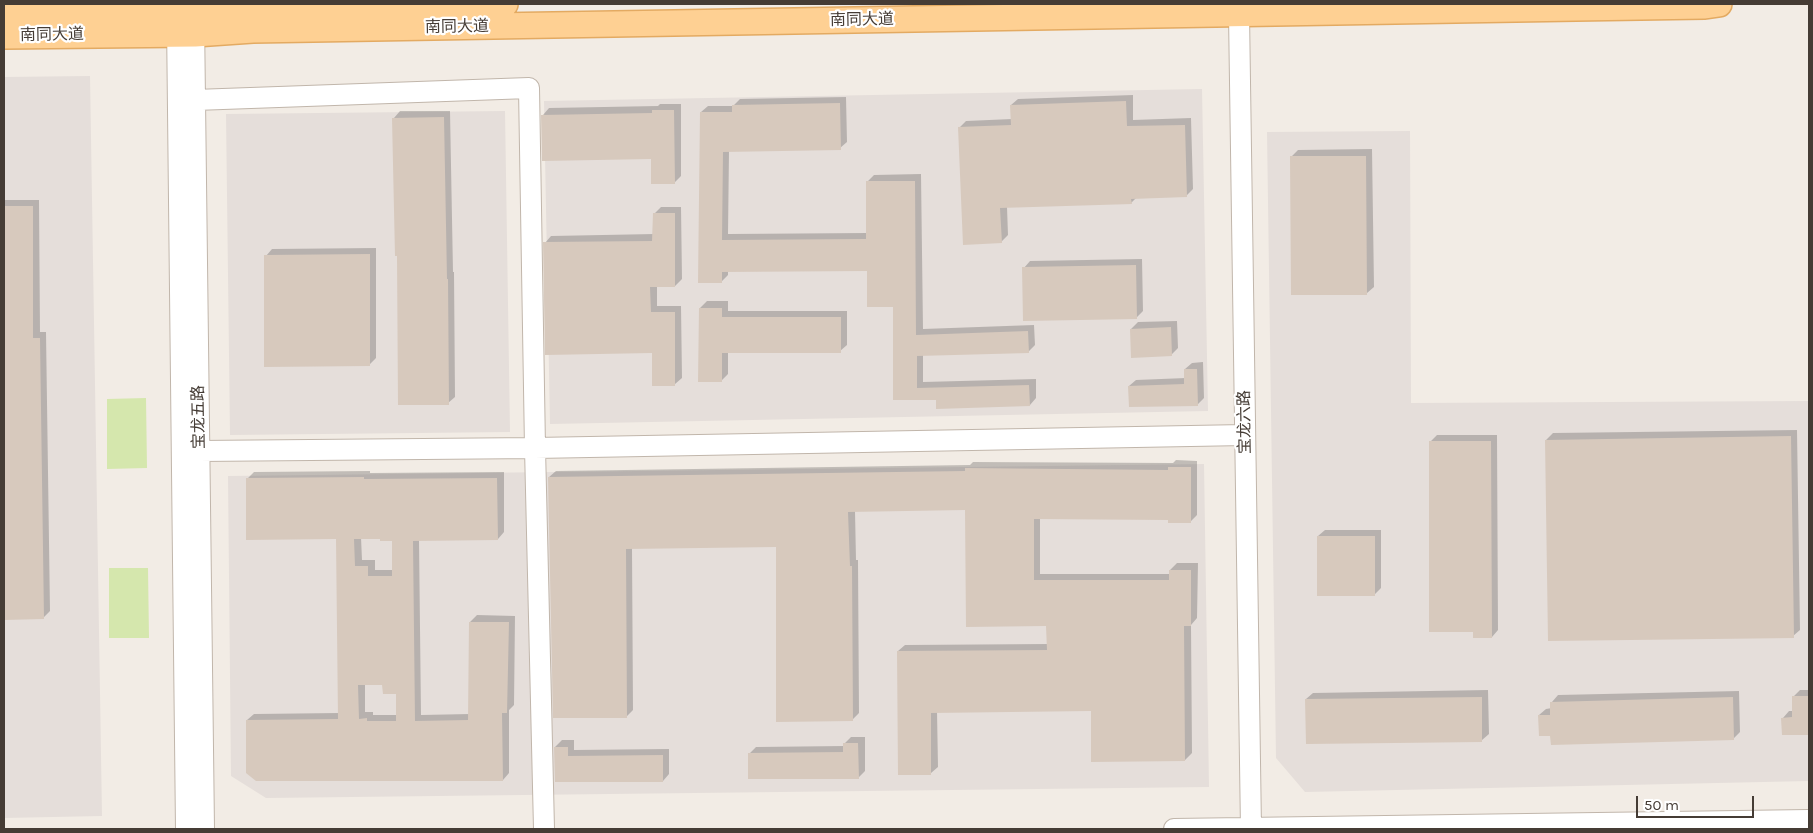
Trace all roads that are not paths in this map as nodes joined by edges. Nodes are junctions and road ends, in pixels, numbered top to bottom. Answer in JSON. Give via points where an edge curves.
{"nodes":[{"id":1,"x":505,"y":4,"type":"edge"},
{"id":2,"x":1719,"y":4,"type":"edge"},
{"id":3,"x":4,"y":14,"type":"edge"},
{"id":4,"x":1239,"y":14,"type":"junction"},
{"id":5,"x":186,"y":17,"type":"edge"},
{"id":6,"x":4,"y":36,"type":"edge"},
{"id":7,"x":195,"y":100,"type":"junction"},
{"id":8,"x":1245,"y":435,"type":"junction"},
{"id":9,"x":535,"y":448,"type":"junction"},
{"id":10,"x":199,"y":450,"type":"junction"},
{"id":11,"x":1809,"y":820,"type":"edge"},
{"id":12,"x":186,"y":829,"type":"edge"},
{"id":13,"x":204,"y":829,"type":"edge"},
{"id":14,"x":544,"y":829,"type":"edge"},
{"id":15,"x":1174,"y":829,"type":"edge"},
{"id":16,"x":1251,"y":829,"type":"edge"}],
"edges":[{"from":1,"to":5,"type":"main road","name":"南同大道","via":[[252,9]]},
{"from":2,"to":4,"type":"main road","name":"南同大道"},
{"from":3,"to":5,"type":"main road","name":"南同大道"},
{"from":4,"to":5,"type":"main road","name":"南同大道","via":[[253,30]]},
{"from":4,"to":8,"type":"street","name":"宝龙六路"},
{"from":5,"to":6,"type":"main road","name":"南同大道"},
{"from":5,"to":7,"type":"street","name":"宝龙五路"},
{"from":5,"to":12,"type":"street","name":"宝龙五路"},
{"from":7,"to":9,"type":"street","via":[[529,88]]},
{"from":7,"to":10,"type":"street","name":"宝龙五路"},
{"from":8,"to":9,"type":"street"},
{"from":8,"to":16,"type":"street","name":"宝龙六路"},
{"from":9,"to":10,"type":"street"},
{"from":9,"to":14,"type":"street"},
{"from":10,"to":13,"type":"street","name":"宝龙五路"},
{"from":11,"to":16,"type":"street"},
{"from":15,"to":16,"type":"street"}]}
